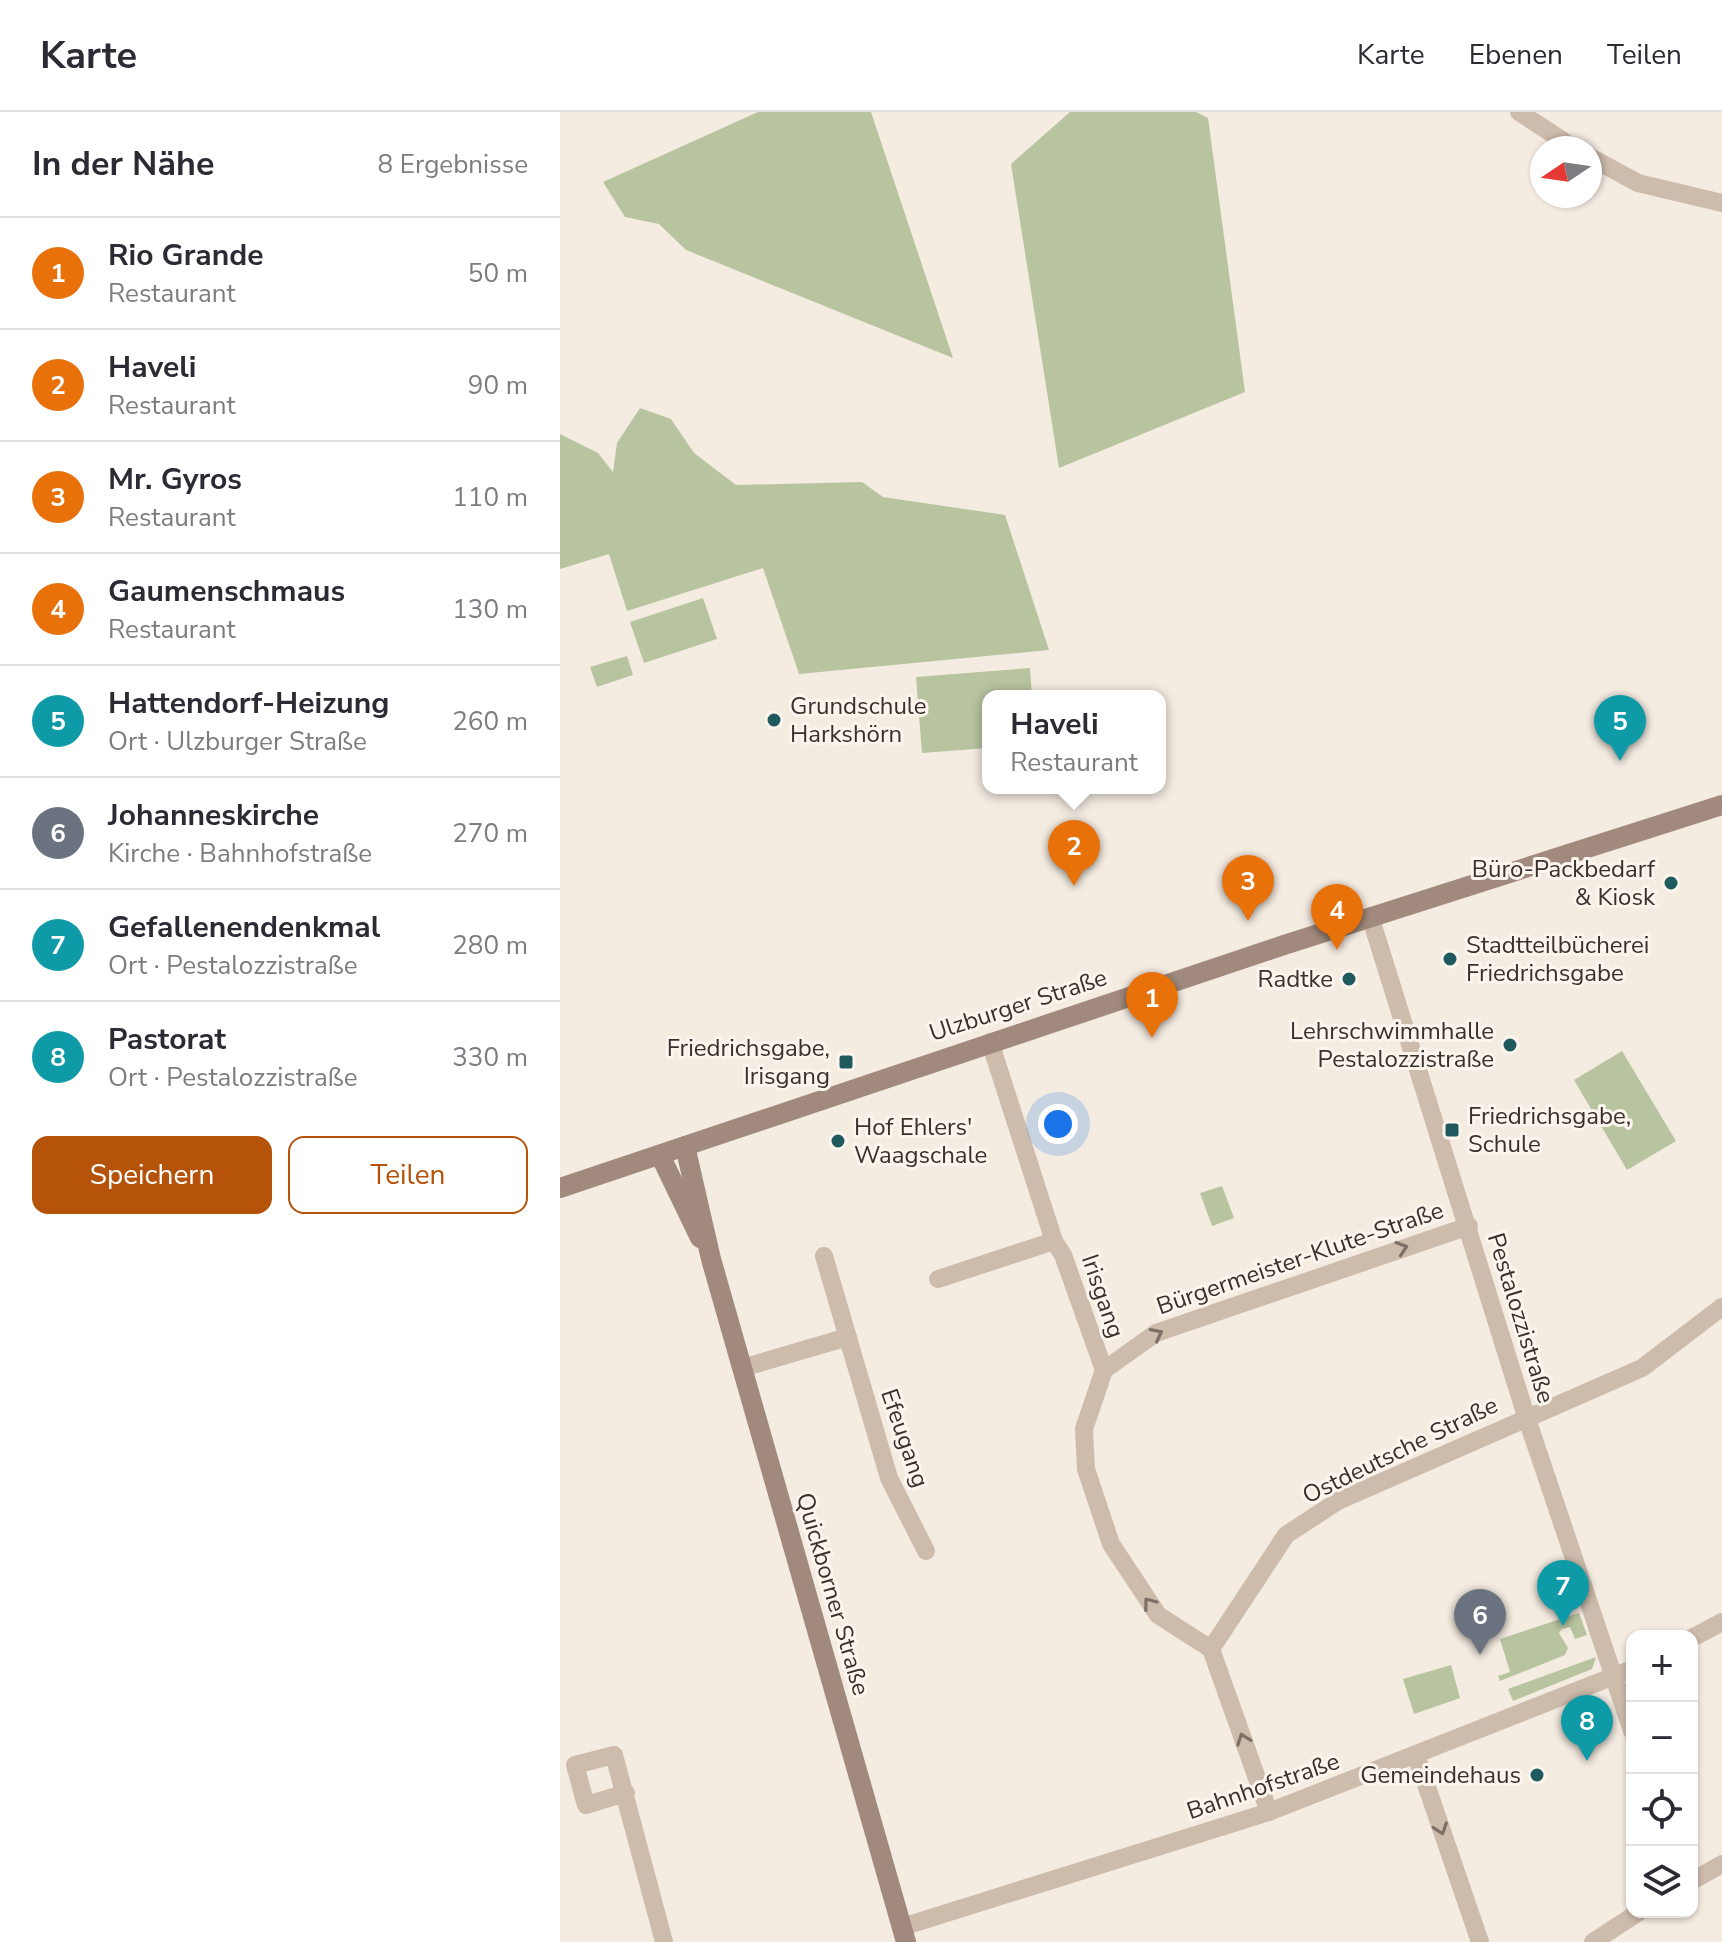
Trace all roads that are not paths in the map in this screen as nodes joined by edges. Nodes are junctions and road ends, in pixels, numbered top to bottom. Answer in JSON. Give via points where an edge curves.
{"nodes":[{"id":1,"x":1519,"y":112,"type":"edge"},
{"id":2,"x":1556,"y":136,"type":"edge"},
{"id":3,"x":1602,"y":164,"type":"edge"},
{"id":4,"x":1722,"y":203,"type":"edge"},
{"id":5,"x":1722,"y":805,"type":"edge"},
{"id":6,"x":1370,"y":916,"type":"junction"},
{"id":7,"x":990,"y":1042,"type":"junction"},
{"id":8,"x":685,"y":1146,"type":"junction"},
{"id":9,"x":660,"y":1155,"type":"junction"},
{"id":10,"x":560,"y":1188,"type":"edge"},
{"id":11,"x":1469,"y":1226,"type":"junction"},
{"id":12,"x":1054,"y":1241,"type":"junction"},
{"id":13,"x":824,"y":1256,"type":"dead end"},
{"id":14,"x":711,"y":1259,"type":"junction"},
{"id":15,"x":938,"y":1279,"type":"dead end"},
{"id":16,"x":1722,"y":1307,"type":"edge"},
{"id":17,"x":848,"y":1337,"type":"junction"},
{"id":18,"x":742,"y":1368,"type":"junction"},
{"id":19,"x":1104,"y":1370,"type":"junction"},
{"id":20,"x":1526,"y":1416,"type":"junction"},
{"id":21,"x":926,"y":1551,"type":"dead end"},
{"id":22,"x":1722,"y":1622,"type":"edge"},
{"id":23,"x":1698,"y":1635,"type":"edge"},
{"id":24,"x":1211,"y":1649,"type":"junction"},
{"id":25,"x":1626,"y":1672,"type":"edge"},
{"id":26,"x":1615,"y":1678,"type":"junction"},
{"id":27,"x":1626,"y":1712,"type":"edge"},
{"id":28,"x":1416,"y":1755,"type":"junction"},
{"id":29,"x":626,"y":1793,"type":"dead end"},
{"id":30,"x":1269,"y":1812,"type":"junction"},
{"id":31,"x":1722,"y":1864,"type":"edge"},
{"id":32,"x":1698,"y":1878,"type":"edge"},
{"id":33,"x":1630,"y":1918,"type":"edge"},
{"id":34,"x":904,"y":1934,"type":"edge"},
{"id":35,"x":664,"y":1942,"type":"edge"},
{"id":36,"x":1480,"y":1942,"type":"edge"},
{"id":37,"x":1593,"y":1942,"type":"edge"}],
"edges":[{"from":1,"to":2,"type":"street"},
{"from":3,"to":4,"type":"street","via":[[1638,183]]},
{"from":5,"to":6,"type":"main road","name":"Ulzburger Straße"},
{"from":6,"to":7,"type":"main road","name":"Ulzburger Straße"},
{"from":6,"to":11,"type":"street","name":"Pestalozzistraße"},
{"from":7,"to":8,"type":"main road","name":"Ulzburger Straße"},
{"from":7,"to":12,"type":"street","name":"Irisgang"},
{"from":8,"to":9,"type":"main road","name":"Ulzburger Straße"},
{"from":8,"to":14,"type":"main road","name":"Quickborner Straße"},
{"from":9,"to":10,"type":"main road","name":"Ulzburger Straße"},
{"from":9,"to":14,"type":"main road","name":"Quickborner Straße"},
{"from":19,"to":11,"type":"street","name":"Bürgermeister-Klute-Straße","one_way":true,"via":[[1156,1333]]},
{"from":11,"to":20,"type":"street","name":"Pestalozzistraße"},
{"from":12,"to":15,"type":"street","name":"Irisgang"},
{"from":12,"to":19,"type":"street","name":"Irisgang"},
{"from":13,"to":17,"type":"street","name":"Efeugang"},
{"from":14,"to":18,"type":"main road","name":"Quickborner Straße"},
{"from":16,"to":20,"type":"street","name":"Ostdeutsche Straße","via":[[1642,1368]]},
{"from":17,"to":18,"type":"street"},
{"from":17,"to":21,"type":"street","name":"Efeugang","via":[[889,1478]]},
{"from":18,"to":34,"type":"main road","name":"Quickborner Straße"},
{"from":24,"to":19,"type":"street","one_way":true,"via":[[1158,1615],[1111,1544],[1086,1469],[1084,1429]]},
{"from":20,"to":24,"type":"street","name":"Ostdeutsche Straße","via":[[1338,1501],[1286,1535]]},
{"from":20,"to":26,"type":"street","name":"Pestalozzistraße"},
{"from":22,"to":23,"type":"street"},
{"from":30,"to":24,"type":"street","one_way":true},
{"from":25,"to":26,"type":"street","name":"Bahnhofstraße"},
{"from":26,"to":27,"type":"street","name":"Pestalozzistraße"},
{"from":26,"to":28,"type":"street","name":"Bahnhofstraße"},
{"from":28,"to":30,"type":"street","name":"Bahnhofstraße"},
{"from":28,"to":36,"type":"street","one_way":true},
{"from":29,"to":35,"type":"street"},
{"from":30,"to":34,"type":"street","name":"Bahnhofstraße"},
{"from":31,"to":32,"type":"street"},
{"from":33,"to":37,"type":"street"}]}
